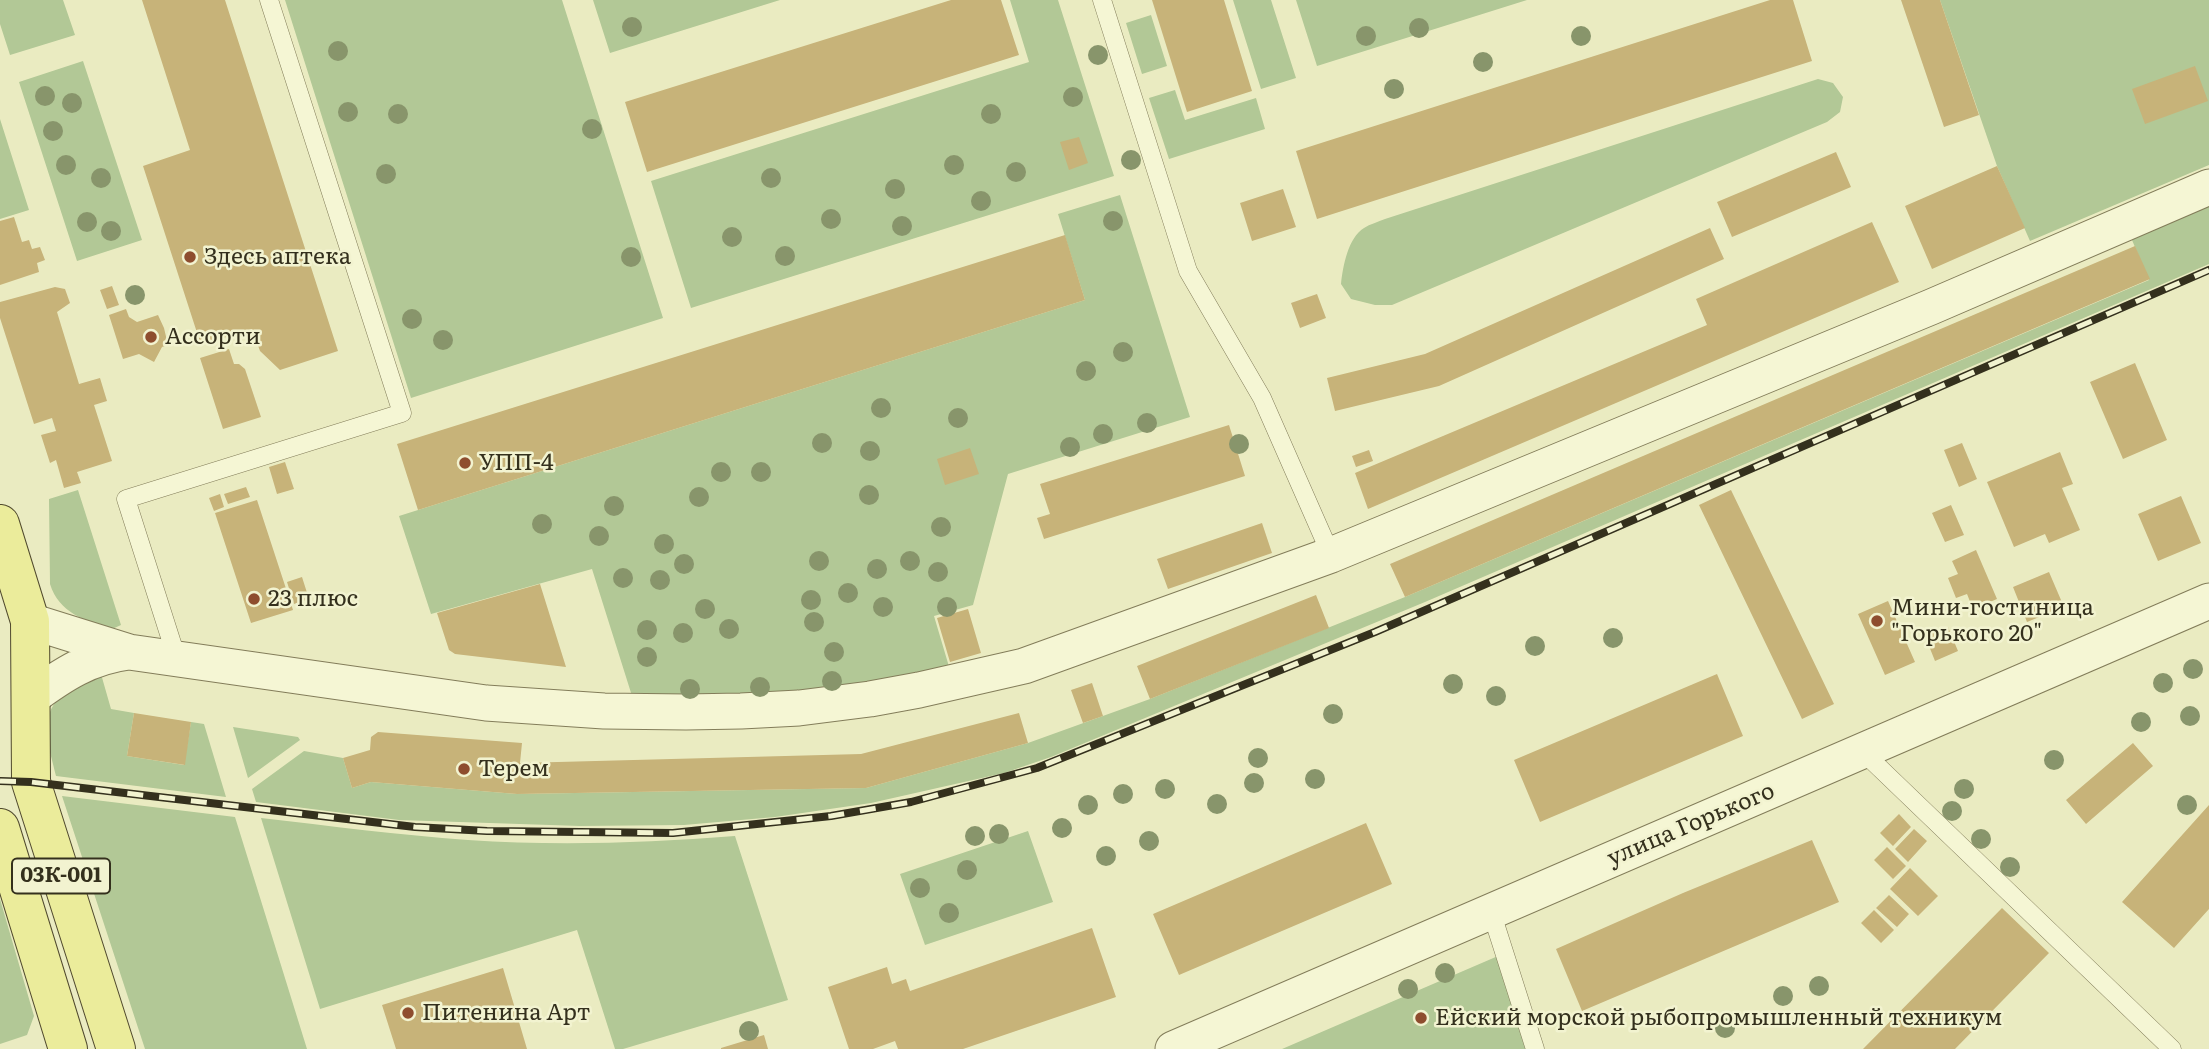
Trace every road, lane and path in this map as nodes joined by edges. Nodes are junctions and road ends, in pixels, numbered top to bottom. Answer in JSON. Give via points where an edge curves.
{"nodes":[{"id":1,"x":269,"y":0,"type":"edge"},
{"id":2,"x":1102,"y":0,"type":"edge"},
{"id":3,"x":2209,"y":187,"type":"edge"},
{"id":4,"x":0,"y":524,"type":"edge"},
{"id":5,"x":1331,"y":555,"type":"junction"},
{"id":6,"x":2209,"y":601,"type":"edge"},
{"id":7,"x":15,"y":616,"type":"edge"},
{"id":8,"x":129,"y":652,"type":"junction"},
{"id":9,"x":177,"y":659,"type":"junction"},
{"id":10,"x":31,"y":698,"type":"junction"},
{"id":11,"x":1862,"y":751,"type":"junction"},
{"id":12,"x":0,"y":828,"type":"edge"},
{"id":13,"x":1491,"y":911,"type":"junction"},
{"id":14,"x":68,"y":1049,"type":"edge"},
{"id":15,"x":116,"y":1049,"type":"edge"},
{"id":16,"x":1173,"y":1049,"type":"edge"},
{"id":17,"x":1535,"y":1049,"type":"edge"},
{"id":18,"x":2172,"y":1049,"type":"edge"}],
"edges":[{"from":1,"to":9,"type":"lane","via":[[402,413],[126,499]]},
{"from":2,"to":5,"type":"lane","via":[[1188,271],[1262,398]]},
{"from":3,"to":5,"type":"street"},
{"from":4,"to":7,"type":"main road","number":"03К-001"},
{"from":5,"to":9,"type":"street","via":[[1024,666],[870,699],[799,708],[685,712],[498,704]]},
{"from":6,"to":11,"type":"street","name":"улица Горького"},
{"from":7,"to":8,"type":"street"},
{"from":7,"to":10,"type":"main road","number":"03К-001"},
{"from":8,"to":9,"type":"street"},
{"from":8,"to":10,"type":"street","via":[[85,663]]},
{"from":10,"to":15,"type":"main road","number":"03К-001","via":[[31,782]]},
{"from":11,"to":13,"type":"street","name":"улица Горького"},
{"from":11,"to":18,"type":"lane"},
{"from":12,"to":14,"type":"main road","number":"03К-001"},
{"from":13,"to":16,"type":"street","name":"улица Горького"},
{"from":13,"to":17,"type":"lane"}]}
